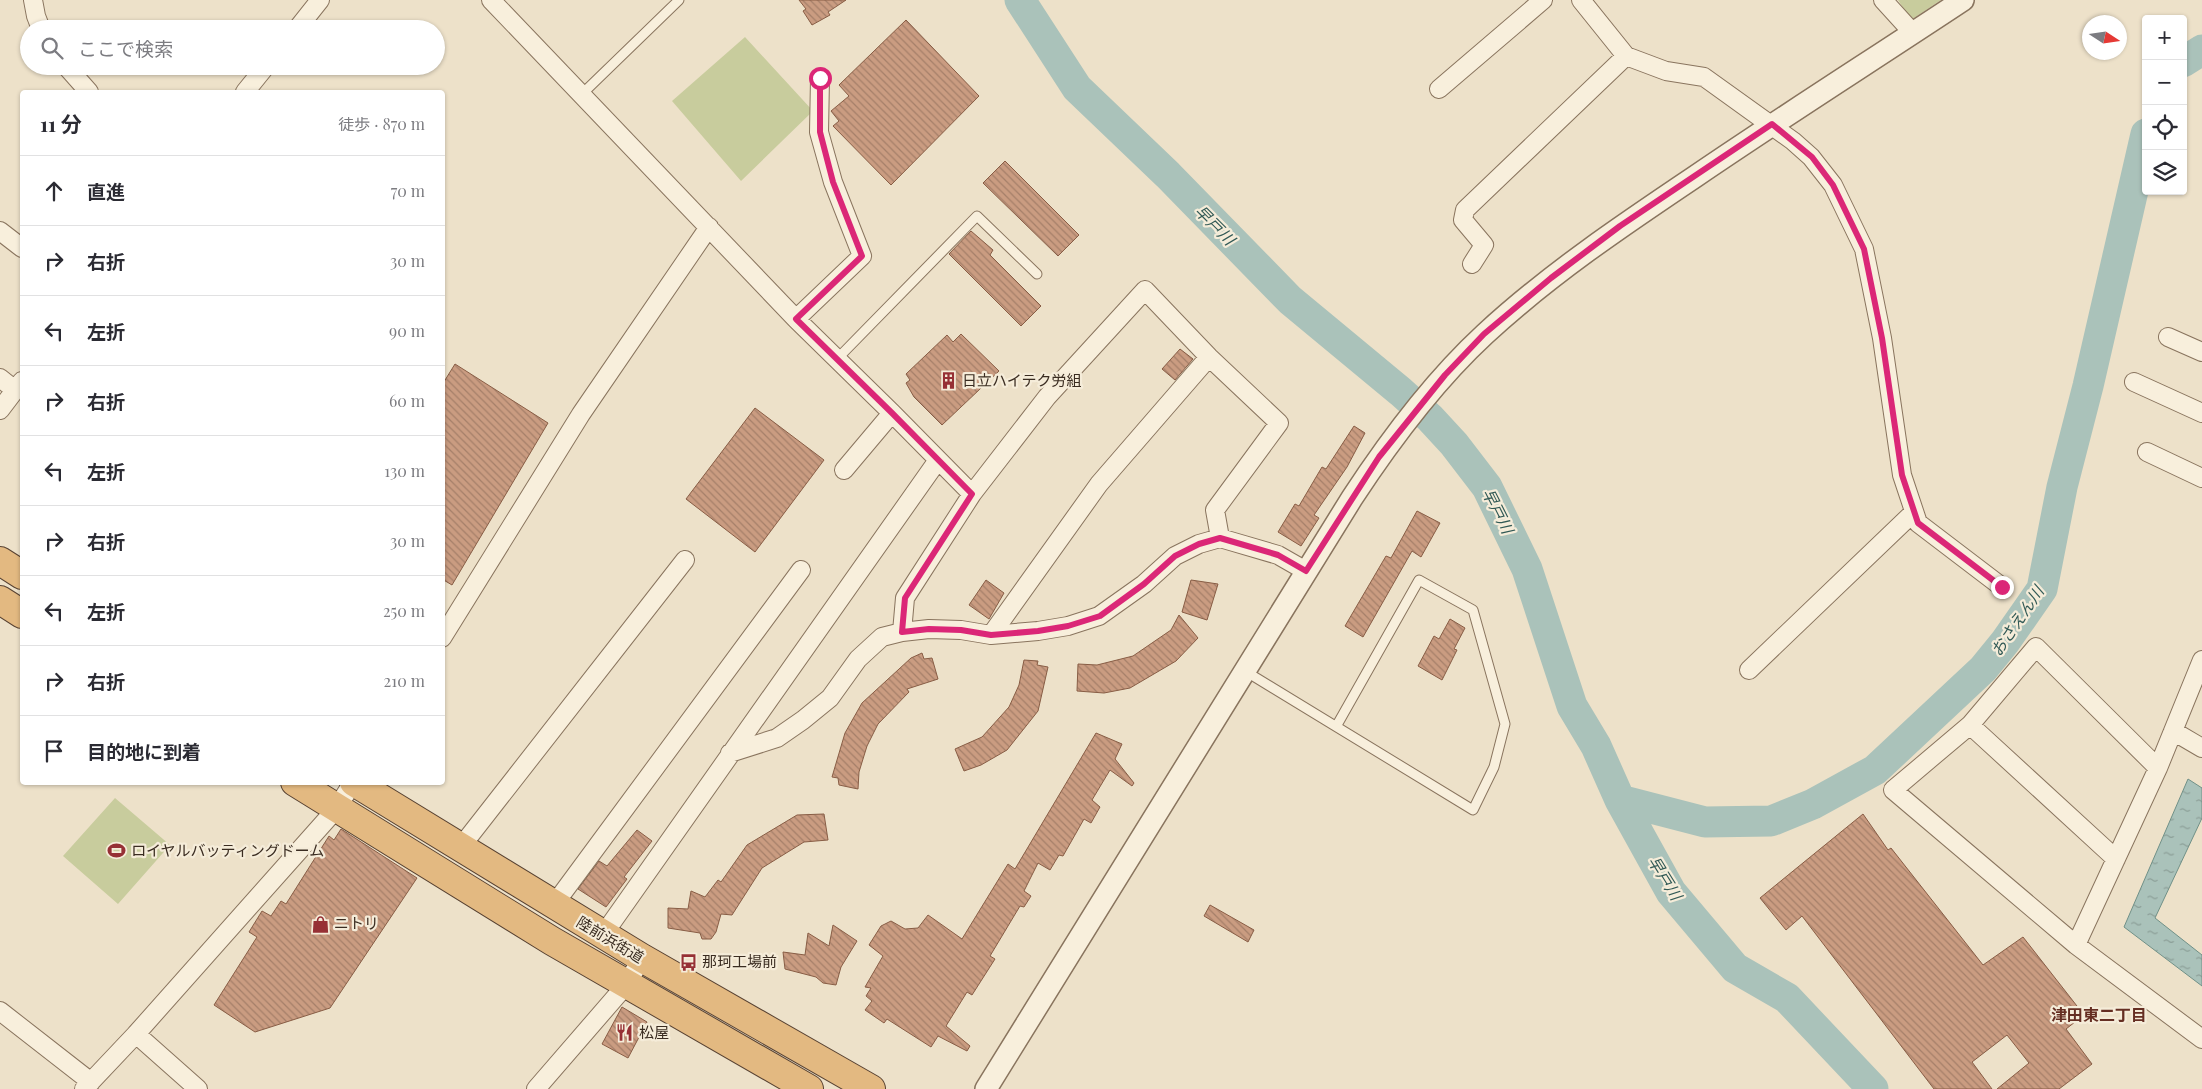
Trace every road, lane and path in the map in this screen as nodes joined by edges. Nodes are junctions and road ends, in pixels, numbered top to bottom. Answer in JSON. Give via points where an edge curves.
{"nodes":[{"id":1,"x":33,"y":0,"type":"edge"},
{"id":2,"x":320,"y":0,"type":"edge"},
{"id":3,"x":679,"y":0,"type":"edge"},
{"id":4,"x":1543,"y":0,"type":"edge"},
{"id":5,"x":1582,"y":0,"type":"edge"},
{"id":6,"x":1883,"y":0,"type":"edge"},
{"id":7,"x":1963,"y":0,"type":"edge"},
{"id":8,"x":499,"y":3,"type":"edge"},
{"id":9,"x":38,"y":20,"type":"edge"},
{"id":10,"x":304,"y":20,"type":"edge"},
{"id":11,"x":1913,"y":33,"type":"junction"},
{"id":12,"x":1626,"y":56,"type":"junction"},
{"id":13,"x":74,"y":75,"type":"edge"},
{"id":14,"x":258,"y":75,"type":"edge"},
{"id":15,"x":820,"y":78,"type":"dead end"},
{"id":16,"x":1439,"y":89,"type":"dead end"},
{"id":17,"x":86,"y":90,"type":"edge"},
{"id":18,"x":246,"y":90,"type":"edge"},
{"id":19,"x":581,"y":95,"type":"junction"},
{"id":20,"x":1772,"y":124,"type":"junction"},
{"id":21,"x":709,"y":227,"type":"junction"},
{"id":22,"x":0,"y":231,"type":"edge"},
{"id":23,"x":20,"y":246,"type":"edge"},
{"id":24,"x":1472,"y":264,"type":"dead end"},
{"id":25,"x":1037,"y":274,"type":"dead end"},
{"id":26,"x":796,"y":319,"type":"junction"},
{"id":27,"x":2168,"y":337,"type":"dead end"},
{"id":28,"x":2202,"y":352,"type":"edge"},
{"id":29,"x":1209,"y":357,"type":"junction"},
{"id":30,"x":837,"y":359,"type":"junction"},
{"id":31,"x":0,"y":378,"type":"edge"},
{"id":32,"x":2134,"y":382,"type":"dead end"},
{"id":33,"x":19,"y":385,"type":"edge"},
{"id":34,"x":0,"y":410,"type":"edge"},
{"id":35,"x":892,"y":413,"type":"junction"},
{"id":36,"x":2202,"y":413,"type":"edge"},
{"id":37,"x":2147,"y":452,"type":"dead end"},
{"id":38,"x":938,"y":460,"type":"junction"},
{"id":39,"x":844,"y":470,"type":"dead end"},
{"id":40,"x":2202,"y":478,"type":"edge"},
{"id":41,"x":972,"y":494,"type":"junction"},
{"id":42,"x":1914,"y":512,"type":"junction"},
{"id":43,"x":1220,"y":538,"type":"junction"},
{"id":44,"x":685,"y":560,"type":"dead end"},
{"id":45,"x":0,"y":561,"type":"edge"},
{"id":46,"x":801,"y":570,"type":"dead end"},
{"id":47,"x":1306,"y":571,"type":"junction"},
{"id":48,"x":20,"y":574,"type":"edge"},
{"id":49,"x":2002,"y":587,"type":"dead end"},
{"id":50,"x":0,"y":600,"type":"edge"},
{"id":51,"x":20,"y":613,"type":"edge"},
{"id":52,"x":902,"y":632,"type":"junction"},
{"id":53,"x":445,"y":633,"type":"edge"},
{"id":54,"x":991,"y":635,"type":"junction"},
{"id":55,"x":2202,"y":660,"type":"edge"},
{"id":56,"x":1749,"y":670,"type":"dead end"},
{"id":57,"x":1245,"y":671,"type":"junction"},
{"id":58,"x":1336,"y":725,"type":"junction"},
{"id":59,"x":1970,"y":725,"type":"junction"},
{"id":60,"x":2173,"y":731,"type":"junction"},
{"id":61,"x":2202,"y":748,"type":"edge"},
{"id":62,"x":730,"y":753,"type":"junction"},
{"id":63,"x":2158,"y":768,"type":"junction"},
{"id":64,"x":300,"y":785,"type":"edge"},
{"id":65,"x":351,"y":785,"type":"edge"},
{"id":66,"x":358,"y":785,"type":"edge"},
{"id":67,"x":337,"y":808,"type":"junction"},
{"id":68,"x":460,"y":848,"type":"junction"},
{"id":69,"x":2116,"y":858,"type":"junction"},
{"id":70,"x":553,"y":906,"type":"junction"},
{"id":71,"x":603,"y":935,"type":"junction"},
{"id":72,"x":2076,"y":945,"type":"junction"},
{"id":73,"x":642,"y":958,"type":"junction"},
{"id":74,"x":626,"y":985,"type":"junction"},
{"id":75,"x":0,"y":1011,"type":"edge"},
{"id":76,"x":136,"y":1034,"type":"junction"},
{"id":77,"x":2202,"y":1039,"type":"edge"},
{"id":78,"x":87,"y":1086,"type":"edge"},
{"id":79,"x":198,"y":1089,"type":"edge"},
{"id":80,"x":536,"y":1089,"type":"edge"},
{"id":81,"x":809,"y":1089,"type":"edge"},
{"id":82,"x":871,"y":1089,"type":"edge"},
{"id":83,"x":986,"y":1089,"type":"edge"}],
"edges":[{"from":1,"to":9,"type":"street"},
{"from":2,"to":10,"type":"street"},
{"from":3,"to":19,"type":"lane"},
{"from":4,"to":16,"type":"street"},
{"from":5,"to":12,"type":"street"},
{"from":6,"to":11,"type":"street"},
{"from":7,"to":11,"type":"street"},
{"from":8,"to":19,"type":"street"},
{"from":11,"to":20,"type":"street"},
{"from":12,"to":20,"type":"street","via":[[1666,71],[1704,77]]},
{"from":12,"to":24,"type":"street","via":[[1465,210],[1463,220],[1484,245]]},
{"from":13,"to":17,"type":"street"},
{"from":14,"to":18,"type":"street"},
{"from":15,"to":26,"type":"street","via":[[820,132],[833,182],[862,256]]},
{"from":19,"to":21,"type":"street"},
{"from":20,"to":42,"type":"street","via":[[1812,157],[1833,185],[1864,249],[1882,338],[1902,475]]},
{"from":20,"to":47,"type":"street","via":[[1620,226],[1484,334],[1445,375],[1379,457]]},
{"from":21,"to":26,"type":"street"},
{"from":21,"to":53,"type":"street","via":[[581,414]]},
{"from":22,"to":23,"type":"street"},
{"from":25,"to":30,"type":"lane","via":[[977,216]]},
{"from":26,"to":30,"type":"street"},
{"from":27,"to":28,"type":"street"},
{"from":29,"to":41,"type":"street","via":[[1144,290],[1047,397]]},
{"from":29,"to":43,"type":"street","via":[[1279,423],[1214,510]]},
{"from":29,"to":54,"type":"street","via":[[1099,484]]},
{"from":30,"to":35,"type":"street"},
{"from":31,"to":33,"type":"street"},
{"from":32,"to":36,"type":"street"},
{"from":33,"to":34,"type":"street"},
{"from":35,"to":38,"type":"street"},
{"from":35,"to":39,"type":"street"},
{"from":37,"to":40,"type":"street"},
{"from":38,"to":41,"type":"street"},
{"from":38,"to":62,"type":"street"},
{"from":41,"to":52,"type":"street","via":[[905,598]]},
{"from":42,"to":49,"type":"street","via":[[1918,523]]},
{"from":42,"to":56,"type":"street"},
{"from":43,"to":47,"type":"street","via":[[1278,555]]},
{"from":43,"to":54,"type":"street","via":[[1175,556],[1100,616],[1061,627]]},
{"from":44,"to":68,"type":"street"},
{"from":45,"to":48,"type":"highway"},
{"from":46,"to":70,"type":"street"},
{"from":47,"to":57,"type":"street"},
{"from":50,"to":51,"type":"highway"},
{"from":52,"to":54,"type":"street","via":[[961,630]]},
{"from":52,"to":62,"type":"street","via":[[882,637],[858,658],[830,698],[777,738]]},
{"from":55,"to":60,"type":"street"},
{"from":57,"to":58,"type":"lane"},
{"from":57,"to":83,"type":"street"},
{"from":58,"to":58,"type":"lane","via":[[1473,810],[1494,767],[1505,724],[1473,610],[1419,580]]},
{"from":59,"to":63,"type":"street","via":[[2036,647]]},
{"from":59,"to":69,"type":"street"},
{"from":59,"to":72,"type":"street","via":[[1893,790]]},
{"from":60,"to":61,"type":"street"},
{"from":60,"to":63,"type":"street"},
{"from":62,"to":71,"type":"street"},
{"from":63,"to":69,"type":"street"},
{"from":64,"to":67,"type":"highway","name":"陸前浜街道"},
{"from":65,"to":67,"type":"street"},
{"from":66,"to":68,"type":"highway","name":"陸前浜街道"},
{"from":67,"to":74,"type":"highway","name":"陸前浜街道"},
{"from":67,"to":76,"type":"street"},
{"from":68,"to":70,"type":"highway","name":"陸前浜街道"},
{"from":69,"to":72,"type":"street"},
{"from":70,"to":71,"type":"highway","name":"陸前浜街道"},
{"from":71,"to":73,"type":"highway","name":"陸前浜街道"},
{"from":72,"to":77,"type":"street"},
{"from":73,"to":74,"type":"street"},
{"from":73,"to":82,"type":"highway","name":"陸前浜街道"},
{"from":74,"to":80,"type":"street"},
{"from":74,"to":81,"type":"highway","name":"陸前浜街道"},
{"from":75,"to":78,"type":"street"},
{"from":76,"to":78,"type":"street"},
{"from":76,"to":79,"type":"street"}]}
